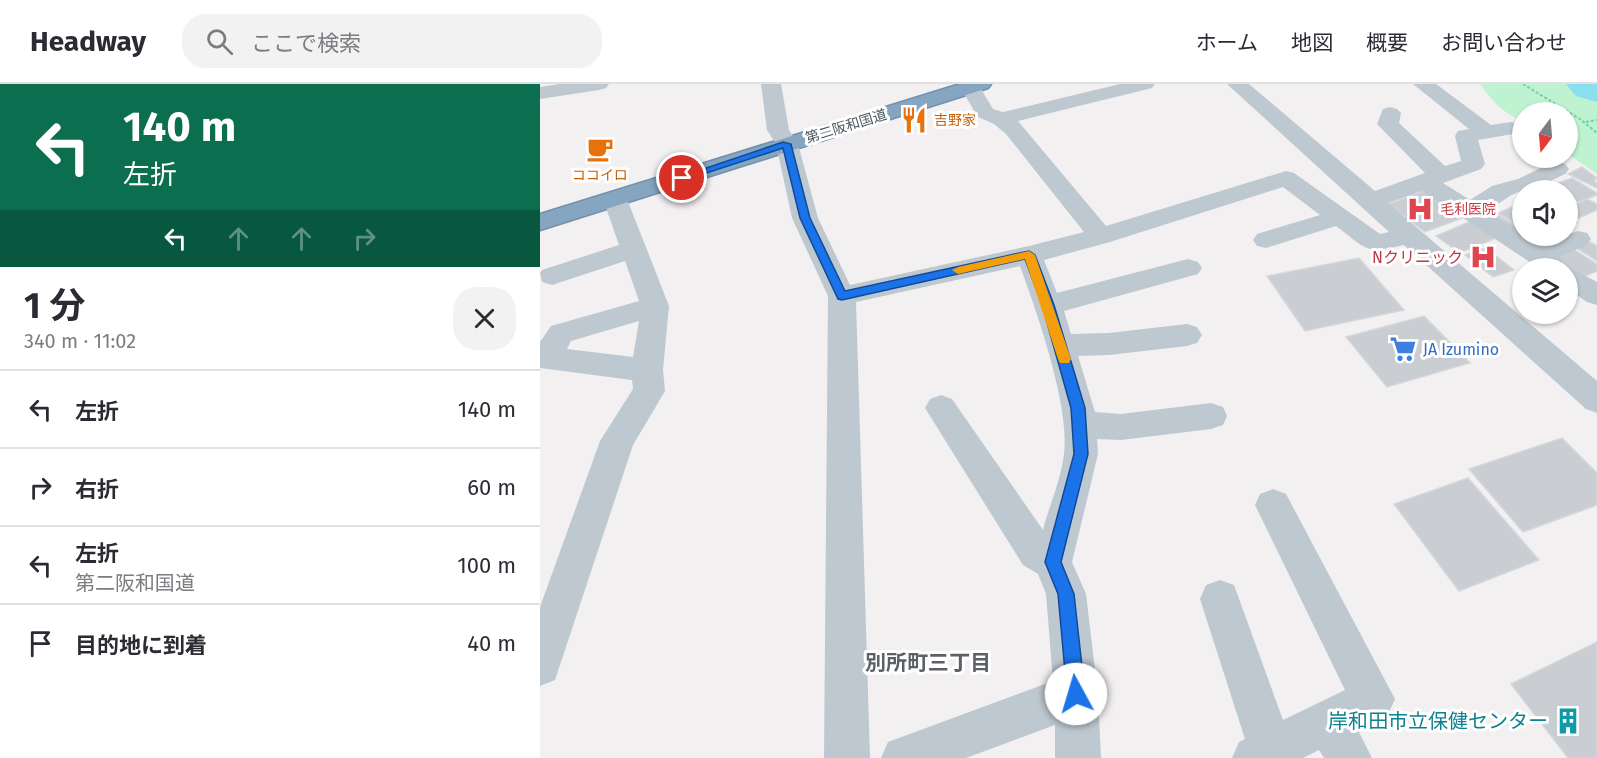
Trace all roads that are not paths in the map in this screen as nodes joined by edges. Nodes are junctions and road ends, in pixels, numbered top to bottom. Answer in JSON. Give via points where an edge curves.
{"nodes":[{"id":1,"x":599,"y":84,"type":"edge"},
{"id":2,"x":771,"y":84,"type":"edge"},
{"id":3,"x":928,"y":84,"type":"edge"},
{"id":4,"x":1145,"y":84,"type":"edge"},
{"id":5,"x":1237,"y":84,"type":"edge"},
{"id":6,"x":1423,"y":84,"type":"edge"},
{"id":7,"x":975,"y":86,"type":"edge"},
{"id":8,"x":540,"y":93,"type":"edge"},
{"id":9,"x":1390,"y":113,"type":"dead end"},
{"id":10,"x":1002,"y":119,"type":"junction"},
{"id":11,"x":1511,"y":128,"type":"dead end"},
{"id":12,"x":1487,"y":132,"type":"junction"},
{"id":13,"x":782,"y":137,"type":"junction"},
{"id":14,"x":1557,"y":169,"type":"dead end"},
{"id":15,"x":1432,"y":178,"type":"junction"},
{"id":16,"x":615,"y":199,"type":"junction"},
{"id":17,"x":1371,"y":201,"type":"junction"},
{"id":18,"x":540,"y":202,"type":"edge"},
{"id":19,"x":1469,"y":211,"type":"junction"},
{"id":20,"x":1339,"y":217,"type":"junction"},
{"id":21,"x":540,"y":222,"type":"edge"},
{"id":22,"x":1101,"y":236,"type":"junction"},
{"id":23,"x":1409,"y":236,"type":"junction"},
{"id":24,"x":1266,"y":240,"type":"dead end"},
{"id":25,"x":1568,"y":246,"type":"edge"},
{"id":26,"x":634,"y":249,"type":"junction"},
{"id":27,"x":1029,"y":255,"type":"junction"},
{"id":28,"x":1541,"y":258,"type":"edge"},
{"id":29,"x":1552,"y":258,"type":"edge"},
{"id":30,"x":1188,"y":268,"type":"dead end"},
{"id":31,"x":552,"y":276,"type":"dead end"},
{"id":32,"x":1578,"y":283,"type":"edge"},
{"id":33,"x":1597,"y":295,"type":"edge"},
{"id":34,"x":842,"y":296,"type":"junction"},
{"id":35,"x":1048,"y":305,"type":"junction"},
{"id":36,"x":656,"y":306,"type":"junction"},
{"id":37,"x":1187,"y":335,"type":"dead end"},
{"id":38,"x":1061,"y":345,"type":"junction"},
{"id":39,"x":543,"y":358,"type":"edge"},
{"id":40,"x":647,"y":370,"type":"junction"},
{"id":41,"x":1597,"y":400,"type":"edge"},
{"id":42,"x":941,"y":408,"type":"dead end"},
{"id":43,"x":1211,"y":416,"type":"dead end"},
{"id":44,"x":1079,"y":424,"type":"junction"},
{"id":45,"x":1273,"y":505,"type":"dead end"},
{"id":46,"x":1053,"y":562,"type":"junction"},
{"id":47,"x":554,"y":586,"type":"edge"},
{"id":48,"x":1220,"y":599,"type":"dead end"},
{"id":49,"x":540,"y":665,"type":"edge"},
{"id":50,"x":1076,"y":694,"type":"junction"},
{"id":51,"x":1327,"y":720,"type":"junction"},
{"id":52,"x":1263,"y":754,"type":"edge"},
{"id":53,"x":847,"y":758,"type":"edge"},
{"id":54,"x":904,"y":758,"type":"edge"},
{"id":55,"x":1078,"y":758,"type":"edge"},
{"id":56,"x":1350,"y":758,"type":"edge"}],
"edges":[{"from":1,"to":8,"type":"street"},
{"from":2,"to":13,"type":"street"},
{"from":3,"to":13,"type":"highway","name":"第二阪和国道"},
{"from":4,"to":10,"type":"street"},
{"from":5,"to":17,"type":"street"},
{"from":6,"to":12,"type":"street"},
{"from":7,"to":10,"type":"street","via":[[986,113]]},
{"from":7,"to":13,"type":"highway","name":"第二阪和国道"},
{"from":9,"to":15,"type":"street","via":[[1388,124]]},
{"from":10,"to":22,"type":"street"},
{"from":11,"to":12,"type":"street"},
{"from":12,"to":15,"type":"street","via":[[1466,136],[1473,164]]},
{"from":13,"to":16,"type":"highway","name":"第二阪和国道"},
{"from":13,"to":18,"type":"highway","name":"第二阪和国道"},
{"from":13,"to":34,"type":"street","via":[[805,218]]},
{"from":14,"to":19,"type":"street","via":[[1501,191]]},
{"from":15,"to":17,"type":"street"},
{"from":15,"to":19,"type":"street"},
{"from":16,"to":21,"type":"highway","name":"第二阪和国道"},
{"from":16,"to":26,"type":"street"},
{"from":17,"to":23,"type":"street"},
{"from":19,"to":28,"type":"street"},
{"from":20,"to":22,"type":"street","via":[[1286,178]]},
{"from":20,"to":23,"type":"street","via":[[1375,243]]},
{"from":20,"to":24,"type":"street"},
{"from":22,"to":27,"type":"street"},
{"from":23,"to":41,"type":"street"},
{"from":25,"to":29,"type":"street"},
{"from":26,"to":31,"type":"street"},
{"from":26,"to":36,"type":"street"},
{"from":27,"to":34,"type":"street"},
{"from":27,"to":35,"type":"street"},
{"from":30,"to":35,"type":"street"},
{"from":32,"to":33,"type":"street"},
{"from":34,"to":53,"type":"street"},
{"from":35,"to":38,"type":"street"},
{"from":36,"to":39,"type":"street","via":[[561,333]]},
{"from":36,"to":40,"type":"street"},
{"from":37,"to":38,"type":"street"},
{"from":38,"to":44,"type":"street"},
{"from":39,"to":40,"type":"street"},
{"from":40,"to":47,"type":"street","via":[[649,391],[617,441]]},
{"from":42,"to":46,"type":"street","via":[[1036,553]]},
{"from":43,"to":44,"type":"street","via":[[1121,427]]},
{"from":44,"to":46,"type":"street","via":[[1081,454]]},
{"from":45,"to":51,"type":"street","via":[[1372,699]]},
{"from":46,"to":50,"type":"street","via":[[1066,594]]},
{"from":47,"to":49,"type":"street"},
{"from":48,"to":52,"type":"street"},
{"from":50,"to":54,"type":"street"},
{"from":50,"to":55,"type":"street"},
{"from":51,"to":52,"type":"street"},
{"from":51,"to":56,"type":"street"}]}
